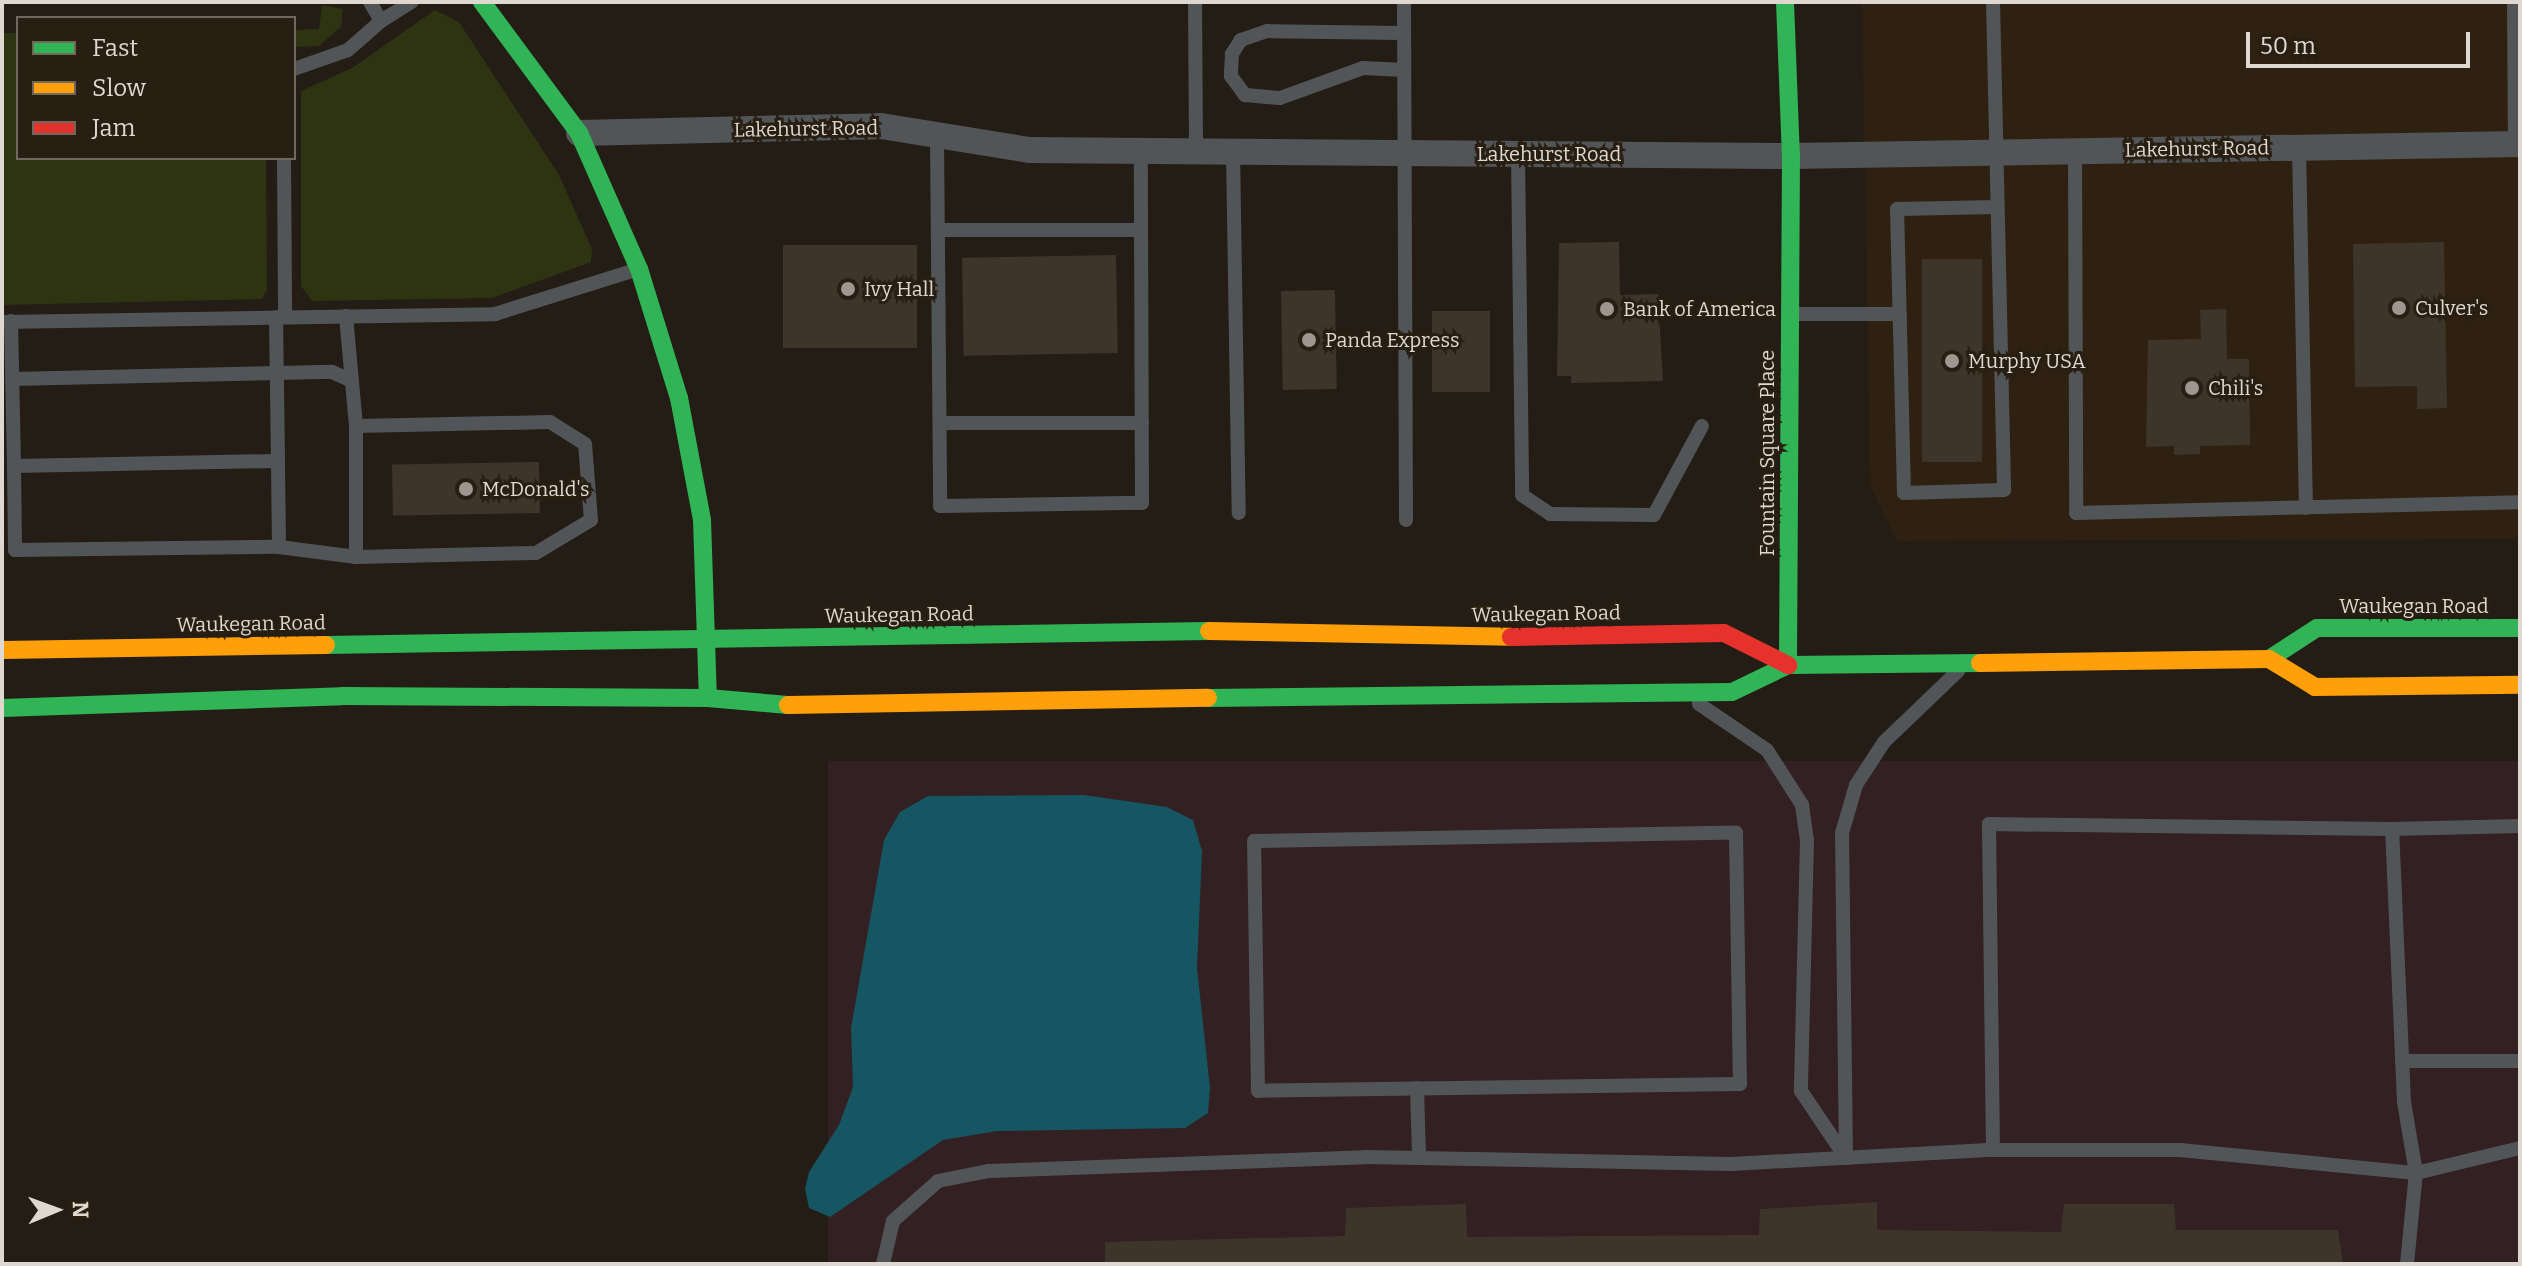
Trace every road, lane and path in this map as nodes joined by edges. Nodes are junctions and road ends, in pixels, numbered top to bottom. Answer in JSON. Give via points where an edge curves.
{"nodes":[{"id":1,"x":370,"y":2,"type":"edge"},
{"id":2,"x":411,"y":2,"type":"edge"},
{"id":3,"x":482,"y":2,"type":"edge"},
{"id":4,"x":1195,"y":2,"type":"edge"},
{"id":5,"x":1404,"y":2,"type":"edge"},
{"id":6,"x":1785,"y":2,"type":"edge"},
{"id":7,"x":1993,"y":2,"type":"edge"},
{"id":8,"x":2514,"y":2,"type":"edge"},
{"id":9,"x":381,"y":21,"type":"junction"},
{"id":10,"x":1403,"y":33,"type":"junction"},
{"id":11,"x":296,"y":68,"type":"edge"},
{"id":12,"x":1404,"y":70,"type":"junction"},
{"id":13,"x":579,"y":133,"type":"junction"},
{"id":14,"x":937,"y":137,"type":"junction"},
{"id":15,"x":2518,"y":144,"type":"edge"},
{"id":16,"x":2299,"y":147,"type":"junction"},
{"id":17,"x":1196,"y":150,"type":"junction"},
{"id":18,"x":1233,"y":150,"type":"junction"},
{"id":19,"x":1141,"y":151,"type":"junction"},
{"id":20,"x":2075,"y":151,"type":"junction"},
{"id":21,"x":1996,"y":152,"type":"junction"},
{"id":22,"x":1406,"y":153,"type":"junction"},
{"id":23,"x":1518,"y":154,"type":"junction"},
{"id":24,"x":1791,"y":156,"type":"junction"},
{"id":25,"x":284,"y":160,"type":"edge"},
{"id":26,"x":1997,"y":207,"type":"junction"},
{"id":27,"x":939,"y":230,"type":"junction"},
{"id":28,"x":1140,"y":230,"type":"junction"},
{"id":29,"x":639,"y":269,"type":"junction"},
{"id":30,"x":1790,"y":314,"type":"junction"},
{"id":31,"x":1900,"y":314,"type":"junction"},
{"id":32,"x":346,"y":316,"type":"junction"},
{"id":33,"x":280,"y":317,"type":"junction"},
{"id":34,"x":6,"y":322,"type":"edge"},
{"id":35,"x":277,"y":373,"type":"junction"},
{"id":36,"x":12,"y":379,"type":"junction"},
{"id":37,"x":350,"y":380,"type":"junction"},
{"id":38,"x":940,"y":423,"type":"junction"},
{"id":39,"x":1142,"y":423,"type":"junction"},
{"id":40,"x":356,"y":426,"type":"junction"},
{"id":41,"x":1702,"y":426,"type":"dead end"},
{"id":42,"x":278,"y":461,"type":"junction"},
{"id":43,"x":14,"y":466,"type":"junction"},
{"id":44,"x":2520,"y":502,"type":"edge"},
{"id":45,"x":2306,"y":508,"type":"junction"},
{"id":46,"x":1239,"y":513,"type":"dead end"},
{"id":47,"x":1406,"y":520,"type":"dead end"},
{"id":48,"x":279,"y":547,"type":"junction"},
{"id":49,"x":356,"y":557,"type":"junction"},
{"id":50,"x":2520,"y":628,"type":"edge"},
{"id":51,"x":709,"y":640,"type":"junction"},
{"id":52,"x":2,"y":650,"type":"edge"},
{"id":53,"x":2269,"y":659,"type":"junction"},
{"id":54,"x":1967,"y":662,"type":"junction"},
{"id":55,"x":1788,"y":665,"type":"junction"},
{"id":56,"x":2520,"y":685,"type":"edge"},
{"id":57,"x":1682,"y":693,"type":"junction"},
{"id":58,"x":708,"y":698,"type":"junction"},
{"id":59,"x":2,"y":708,"type":"edge"},
{"id":60,"x":2520,"y":826,"type":"edge"},
{"id":61,"x":2392,"y":829,"type":"junction"},
{"id":62,"x":2402,"y":1061,"type":"junction"},
{"id":63,"x":2520,"y":1061,"type":"edge"},
{"id":64,"x":1417,"y":1088,"type":"junction"},
{"id":65,"x":2520,"y":1148,"type":"edge"},
{"id":66,"x":1993,"y":1150,"type":"junction"},
{"id":67,"x":1419,"y":1157,"type":"junction"},
{"id":68,"x":1846,"y":1158,"type":"junction"},
{"id":69,"x":2416,"y":1173,"type":"junction"},
{"id":70,"x":883,"y":1264,"type":"edge"},
{"id":71,"x":2407,"y":1264,"type":"edge"}],
"edges":[{"from":1,"to":9,"type":"lane"},
{"from":2,"to":9,"type":"lane"},
{"from":3,"to":13,"type":"main road"},
{"from":4,"to":17,"type":"lane"},
{"from":5,"to":10,"type":"lane"},
{"from":6,"to":24,"type":"main road","name":"Fountain Square Place"},
{"from":7,"to":21,"type":"lane"},
{"from":8,"to":15,"type":"lane"},
{"from":9,"to":11,"type":"lane","via":[[348,50]]},
{"from":10,"to":12,"type":"lane"},
{"from":10,"to":12,"type":"lane","via":[[1267,31],[1241,40],[1232,54],[1231,76],[1245,95],[1280,98],[1363,68]]},
{"from":12,"to":22,"type":"lane"},
{"from":13,"to":14,"type":"street","name":"Lakehurst Road","via":[[881,126]]},
{"from":13,"to":29,"type":"main road"},
{"from":14,"to":19,"type":"street","name":"Lakehurst Road","via":[[1029,150]]},
{"from":14,"to":27,"type":"lane"},
{"from":15,"to":16,"type":"street","name":"Lakehurst Road"},
{"from":16,"to":20,"type":"street","name":"Lakehurst Road"},
{"from":16,"to":45,"type":"lane"},
{"from":17,"to":18,"type":"street","name":"Lakehurst Road"},
{"from":17,"to":19,"type":"street","name":"Lakehurst Road"},
{"from":18,"to":22,"type":"street","name":"Lakehurst Road"},
{"from":18,"to":46,"type":"lane"},
{"from":19,"to":28,"type":"lane"},
{"from":20,"to":21,"type":"street","name":"Lakehurst Road"},
{"from":20,"to":45,"type":"lane","via":[[2076,513]]},
{"from":21,"to":24,"type":"street","name":"Lakehurst Road"},
{"from":21,"to":26,"type":"lane"},
{"from":22,"to":23,"type":"street","name":"Lakehurst Road"},
{"from":22,"to":47,"type":"lane"},
{"from":23,"to":24,"type":"street","name":"Lakehurst Road"},
{"from":23,"to":41,"type":"lane","via":[[1522,495],[1550,514],[1654,515]]},
{"from":24,"to":30,"type":"main road","name":"Fountain Square Place"},
{"from":25,"to":33,"type":"lane"},
{"from":26,"to":31,"type":"lane","via":[[1897,209]]},
{"from":26,"to":31,"type":"lane","via":[[2004,490],[1904,493]]},
{"from":27,"to":28,"type":"lane"},
{"from":27,"to":38,"type":"lane"},
{"from":28,"to":39,"type":"lane"},
{"from":29,"to":32,"type":"lane","via":[[495,314]]},
{"from":29,"to":51,"type":"main road","via":[[688,444],[702,520]]},
{"from":30,"to":31,"type":"lane"},
{"from":30,"to":55,"type":"main road","name":"Fountain Square Place"},
{"from":32,"to":33,"type":"lane"},
{"from":32,"to":37,"type":"lane"},
{"from":33,"to":34,"type":"lane"},
{"from":33,"to":35,"type":"lane"},
{"from":34,"to":36,"type":"lane"},
{"from":35,"to":36,"type":"lane"},
{"from":35,"to":37,"type":"lane","via":[[332,372]]},
{"from":35,"to":42,"type":"lane"},
{"from":36,"to":43,"type":"lane"},
{"from":37,"to":40,"type":"lane"},
{"from":38,"to":39,"type":"lane"},
{"from":38,"to":39,"type":"lane","via":[[940,506],[1142,503]]},
{"from":40,"to":49,"type":"lane"},
{"from":40,"to":49,"type":"lane","via":[[550,422],[585,444],[591,520],[536,553]]},
{"from":42,"to":43,"type":"lane"},
{"from":42,"to":48,"type":"lane"},
{"from":43,"to":48,"type":"lane","via":[[15,550]]},
{"from":44,"to":45,"type":"lane"},
{"from":48,"to":49,"type":"lane"},
{"from":50,"to":53,"type":"main road","name":"Waukegan Road","via":[[2317,628]]},
{"from":51,"to":52,"type":"main road","name":"Waukegan Road"},
{"from":51,"to":55,"type":"main road","name":"Waukegan Road","via":[[1189,631],[1470,638],[1724,633]]},
{"from":51,"to":58,"type":"main road"},
{"from":53,"to":54,"type":"main road","name":"Waukegan Road"},
{"from":53,"to":56,"type":"main road","via":[[2315,687]]},
{"from":54,"to":55,"type":"main road","name":"Waukegan Road"},
{"from":54,"to":68,"type":"lane","via":[[1884,742],[1856,785],[1842,833]]},
{"from":55,"to":57,"type":"main road","name":"Waukegan Road","via":[[1732,692]]},
{"from":57,"to":58,"type":"main road","name":"Waukegan Road","via":[[799,706]]},
{"from":57,"to":68,"type":"lane","via":[[1767,750],[1802,805],[1807,840],[1801,1091]]},
{"from":58,"to":59,"type":"main road","name":"Waukegan Road","via":[[342,696]]},
{"from":60,"to":61,"type":"lane"},
{"from":61,"to":62,"type":"lane"},
{"from":61,"to":66,"type":"lane","via":[[1989,824]]},
{"from":62,"to":63,"type":"lane"},
{"from":62,"to":69,"type":"lane"},
{"from":64,"to":64,"type":"lane","via":[[1258,1091],[1254,841],[1736,833],[1740,1084]]},
{"from":64,"to":67,"type":"lane"},
{"from":65,"to":69,"type":"lane"},
{"from":66,"to":68,"type":"lane"},
{"from":66,"to":69,"type":"lane","via":[[2180,1150]]},
{"from":67,"to":68,"type":"lane","via":[[1731,1164]]},
{"from":67,"to":70,"type":"lane","via":[[938,1181],[893,1221]]},
{"from":69,"to":71,"type":"lane"}]}
